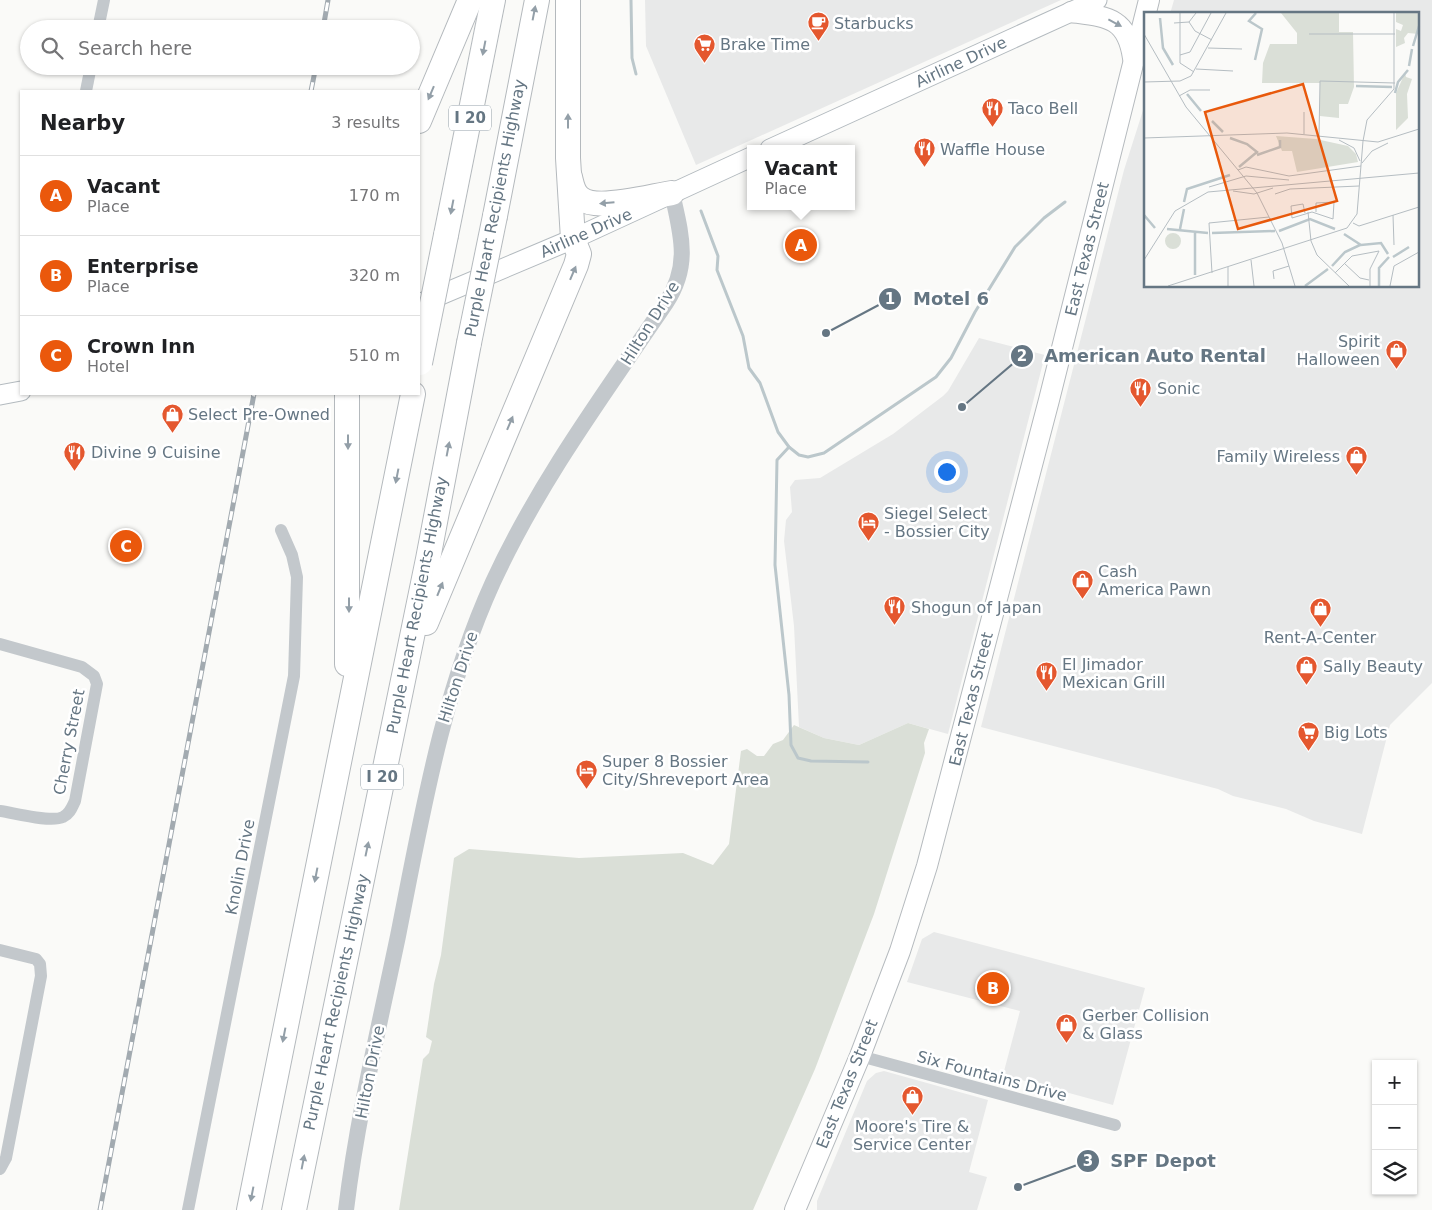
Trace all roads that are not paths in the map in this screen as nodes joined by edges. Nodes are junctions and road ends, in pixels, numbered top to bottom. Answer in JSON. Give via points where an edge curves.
{"nodes":[{"id":1,"x":104,"y":0,"type":"edge"},
{"id":2,"x":470,"y":0,"type":"edge"},
{"id":3,"x":493,"y":0,"type":"edge"},
{"id":4,"x":536,"y":0,"type":"edge"},
{"id":5,"x":568,"y":0,"type":"edge"},
{"id":6,"x":1097,"y":0,"type":"edge"},
{"id":7,"x":1070,"y":12,"type":"junction"},
{"id":8,"x":1144,"y":19,"type":"edge"},
{"id":9,"x":100,"y":20,"type":"edge"},
{"id":10,"x":1133,"y":62,"type":"junction"},
{"id":11,"x":89,"y":75,"type":"edge"},
{"id":12,"x":86,"y":90,"type":"edge"},
{"id":13,"x":420,"y":119,"type":"edge"},
{"id":14,"x":779,"y":145,"type":"edge"},
{"id":15,"x":568,"y":158,"type":"junction"},
{"id":16,"x":747,"y":159,"type":"edge"},
{"id":17,"x":672,"y":193,"type":"junction"},
{"id":18,"x":574,"y":239,"type":"junction"},
{"id":19,"x":420,"y":304,"type":"edge"},
{"id":20,"x":420,"y":360,"type":"edge"},
{"id":21,"x":20,"y":391,"type":"edge"},
{"id":22,"x":0,"y":395,"type":"edge"},
{"id":23,"x":347,"y":395,"type":"edge"},
{"id":24,"x":414,"y":395,"type":"edge"},
{"id":25,"x":281,"y":530,"type":"dead end"},
{"id":26,"x":0,"y":644,"type":"edge"},
{"id":27,"x":391,"y":734,"type":"junction"},
{"id":28,"x":0,"y":811,"type":"edge"},
{"id":29,"x":328,"y":820,"type":"junction"},
{"id":30,"x":0,"y":950,"type":"edge"},
{"id":31,"x":860,"y":1056,"type":"junction"},
{"id":32,"x":1115,"y":1125,"type":"dead end"},
{"id":33,"x":0,"y":1169,"type":"edge"},
{"id":34,"x":188,"y":1210,"type":"edge"},
{"id":35,"x":249,"y":1210,"type":"edge"},
{"id":36,"x":294,"y":1210,"type":"edge"},
{"id":37,"x":346,"y":1210,"type":"edge"},
{"id":38,"x":795,"y":1210,"type":"edge"}],
"edges":[{"from":1,"to":9,"type":"street"},
{"from":2,"to":13,"type":"highway","one_way":true},
{"from":3,"to":20,"type":"highway","number":"I 20","one_way":true,"bridge":true},
{"from":27,"to":4,"type":"highway","name":"Purple Heart Recipients Highway","number":"I 20","one_way":true,"bridge":true},
{"from":15,"to":5,"type":"highway","one_way":true},
{"from":6,"to":7,"type":"main road","name":"Airline Drive"},
{"from":7,"to":10,"type":"main road","one_way":true,"via":[[1118,24],[1129,39]]},
{"from":7,"to":14,"type":"main road","name":"Airline Drive"},
{"from":8,"to":10,"type":"main road","name":"East Texas Street"},
{"from":10,"to":31,"type":"main road","name":"East Texas Street","via":[[946,800],[900,951]]},
{"from":11,"to":12,"type":"street"},
{"from":17,"to":15,"type":"highway","one_way":true,"via":[[593,204],[574,192]]},
{"from":15,"to":18,"type":"highway"},
{"from":16,"to":17,"type":"main road","name":"Airline Drive"},
{"from":17,"to":18,"type":"main road","name":"Airline Drive"},
{"from":17,"to":37,"type":"street","name":"Hilton Drive","via":[[683,256],[677,283],[524,518],[480,612],[453,686],[430,775],[356,1142]]},
{"from":18,"to":19,"type":"main road","name":"Airline Drive"},
{"from":27,"to":18,"type":"highway","one_way":true,"via":[[433,604],[576,265],[579,254]]},
{"from":21,"to":22,"type":"main road"},
{"from":23,"to":29,"type":"highway","one_way":true,"via":[[348,662]]},
{"from":24,"to":29,"type":"highway","number":"I 20","one_way":true},
{"from":25,"to":34,"type":"street","name":"Knolin Drive","via":[[297,577],[292,690]]},
{"from":26,"to":28,"type":"street","name":"Cherry Street","via":[[82,667],[94,676],[97,684],[69,813],[54,818]]},
{"from":36,"to":27,"type":"highway","name":"Purple Heart Recipients Highway","number":"I 20","one_way":true},
{"from":29,"to":35,"type":"highway","number":"I 20","one_way":true},
{"from":30,"to":33,"type":"street","via":[[36,959],[41,976],[6,1158]]},
{"from":31,"to":32,"type":"street","name":"Six Fountains Drive"},
{"from":31,"to":38,"type":"main road","name":"East Texas Street"}]}
